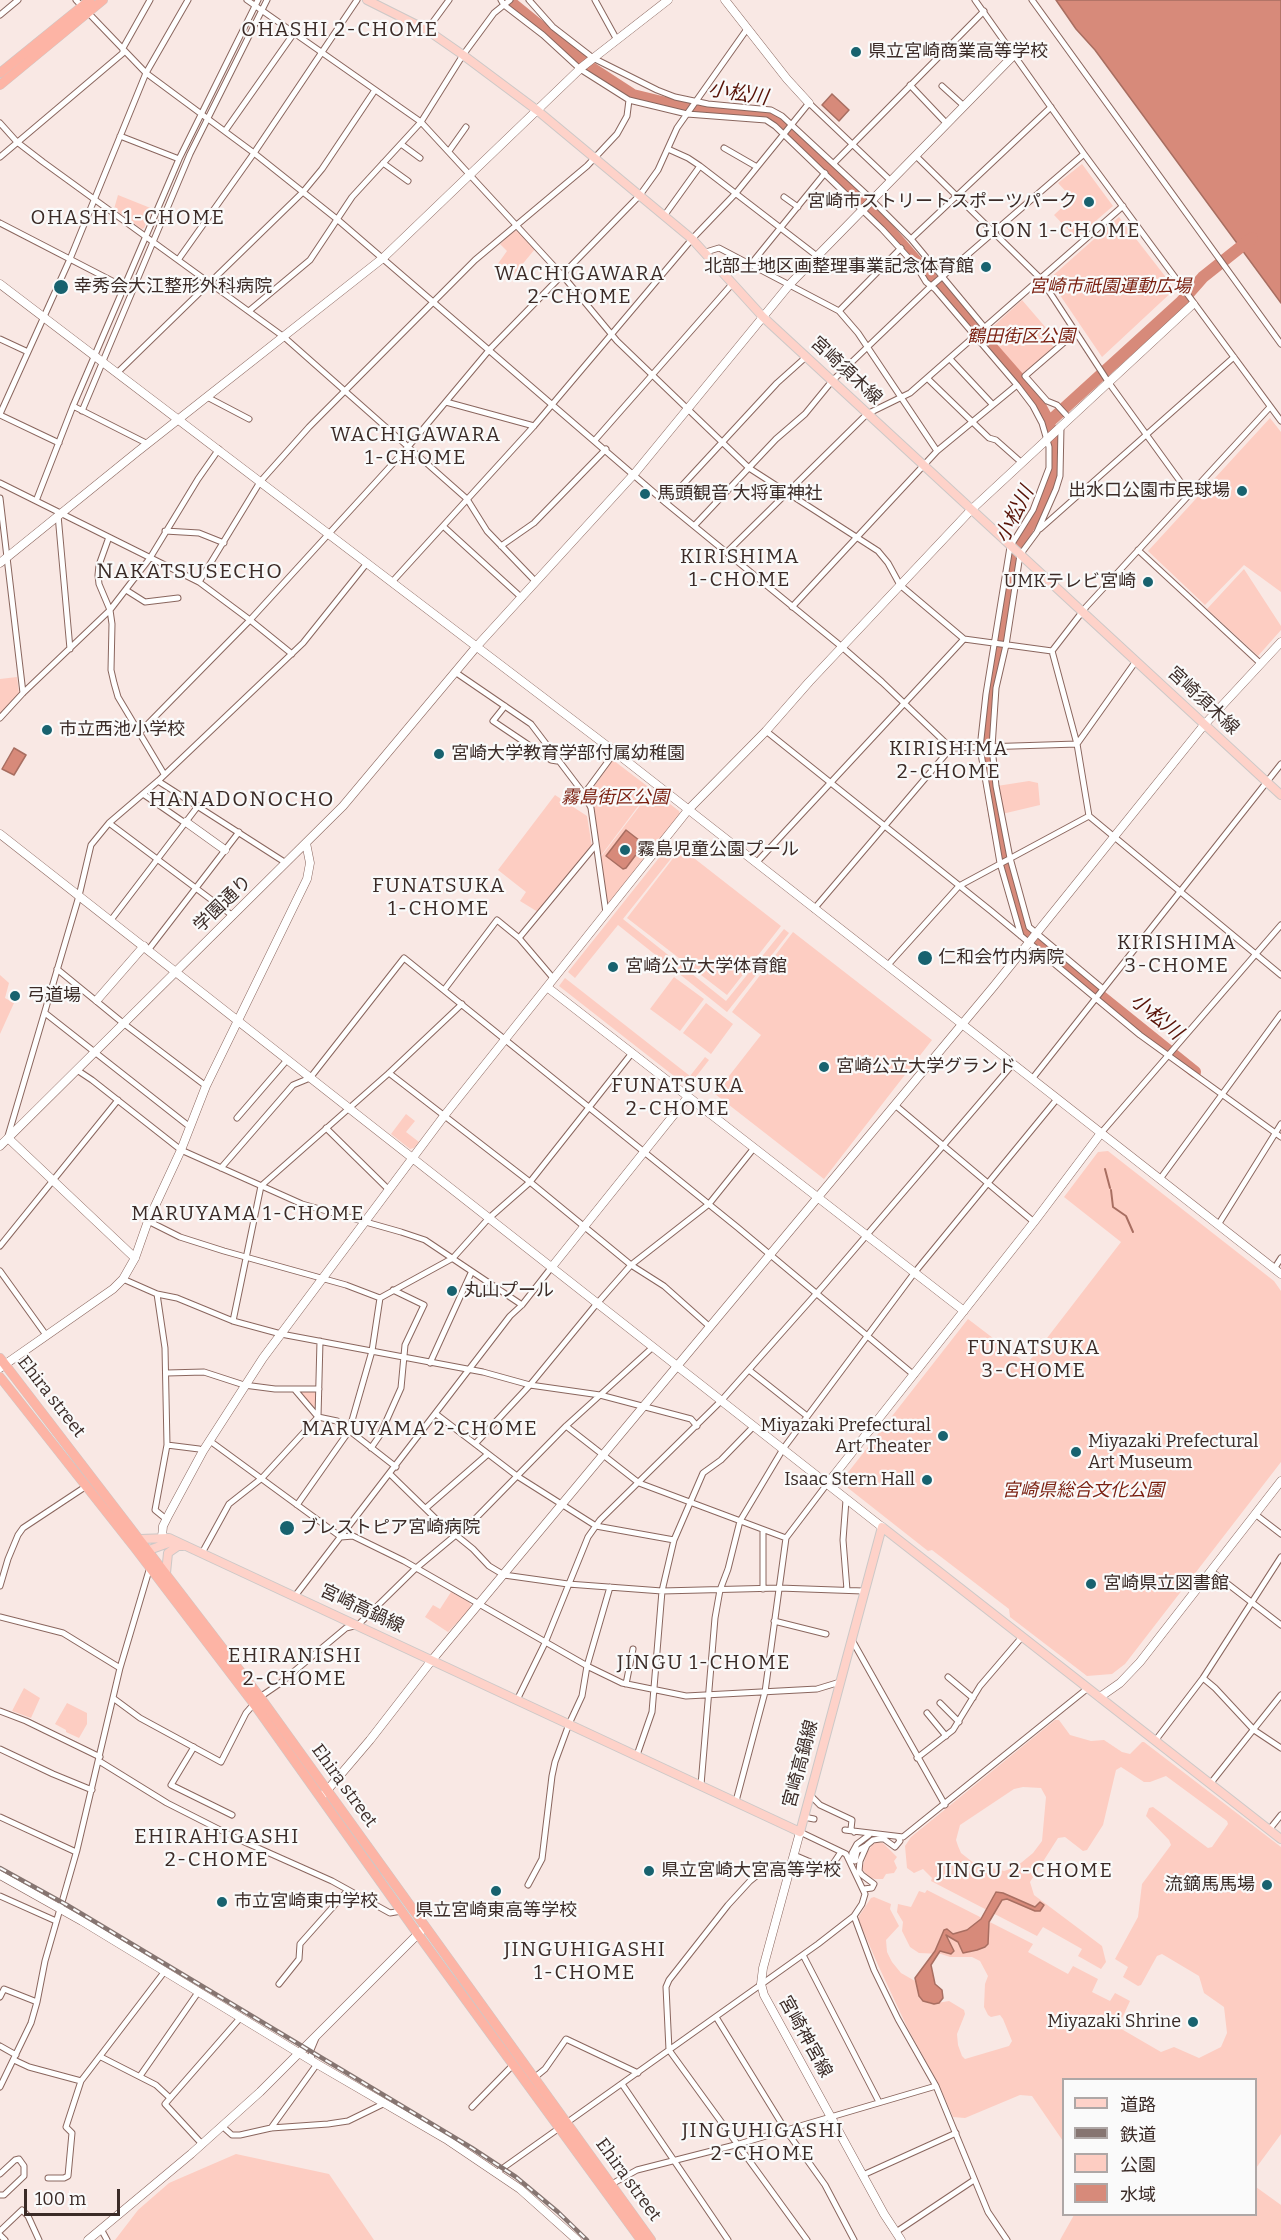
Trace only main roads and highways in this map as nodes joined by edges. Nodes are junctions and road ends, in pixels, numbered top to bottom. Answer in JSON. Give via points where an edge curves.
{"nodes":[{"id":1,"x":103,"y":0,"type":"edge"},
{"id":2,"x":367,"y":0,"type":"edge"},
{"id":3,"x":382,"y":3,"type":"edge"},
{"id":4,"x":84,"y":5,"type":"edge"},
{"id":5,"x":0,"y":74,"type":"edge"},
{"id":6,"x":0,"y":85,"type":"edge"},
{"id":7,"x":1281,"y":795,"type":"edge"},
{"id":8,"x":2,"y":1363,"type":"edge"},
{"id":9,"x":0,"y":1377,"type":"edge"},
{"id":10,"x":174,"y":1541,"type":"junction"},
{"id":11,"x":138,"y":1543,"type":"junction"},
{"id":12,"x":187,"y":1546,"type":"junction"},
{"id":13,"x":148,"y":1550,"type":"junction"},
{"id":14,"x":166,"y":1573,"type":"junction"},
{"id":15,"x":257,"y":1700,"type":"junction"},
{"id":16,"x":324,"y":1794,"type":"junction"},
{"id":17,"x":1281,"y":1839,"type":"edge"},
{"id":18,"x":421,"y":1930,"type":"junction"},
{"id":19,"x":563,"y":2127,"type":"junction"},
{"id":20,"x":641,"y":2240,"type":"edge"},
{"id":21,"x":651,"y":2240,"type":"edge"}],
"edges":[{"from":1,"to":4,"type":"highway"},
{"from":2,"to":3,"type":"main road","name":"宮崎須木線"},
{"from":3,"to":7,"type":"main road","name":"宮崎須木線","via":[[428,30],[538,111],[692,239],[763,317]]},
{"from":4,"to":5,"type":"highway"},
{"from":4,"to":6,"type":"highway"},
{"from":8,"to":11,"type":"highway","name":"Ehira street"},
{"from":9,"to":11,"type":"highway","name":"Ehira street","via":[[85,1487]]},
{"from":10,"to":11,"type":"main road","name":"宮崎高鍋線","via":[[162,1537]]},
{"from":10,"to":12,"type":"main road","name":"宮崎高鍋線"},
{"from":10,"to":13,"type":"main road"},
{"from":11,"to":13,"type":"highway","name":"Ehira street"},
{"from":11,"to":15,"type":"highway","name":"Ehira street","via":[[150,1567]]},
{"from":12,"to":14,"type":"main road","via":[[178,1546],[168,1553]]},
{"from":12,"to":17,"type":"main road","name":"宮崎高鍋線","via":[[800,1832],[882,1527]]},
{"from":13,"to":14,"type":"highway","name":"Ehira street"},
{"from":14,"to":15,"type":"highway","name":"Ehira street"},
{"from":15,"to":16,"type":"highway","name":"Ehira street"},
{"from":16,"to":18,"type":"highway","name":"Ehira street"},
{"from":16,"to":18,"type":"highway","name":"Ehira street","via":[[403,1911]]},
{"from":18,"to":19,"type":"highway","name":"Ehira street","via":[[513,2065]]},
{"from":18,"to":19,"type":"highway","name":"Ehira street","via":[[534,2079]]},
{"from":19,"to":20,"type":"highway","name":"Ehira street"},
{"from":19,"to":21,"type":"highway","name":"Ehira street"}]}
